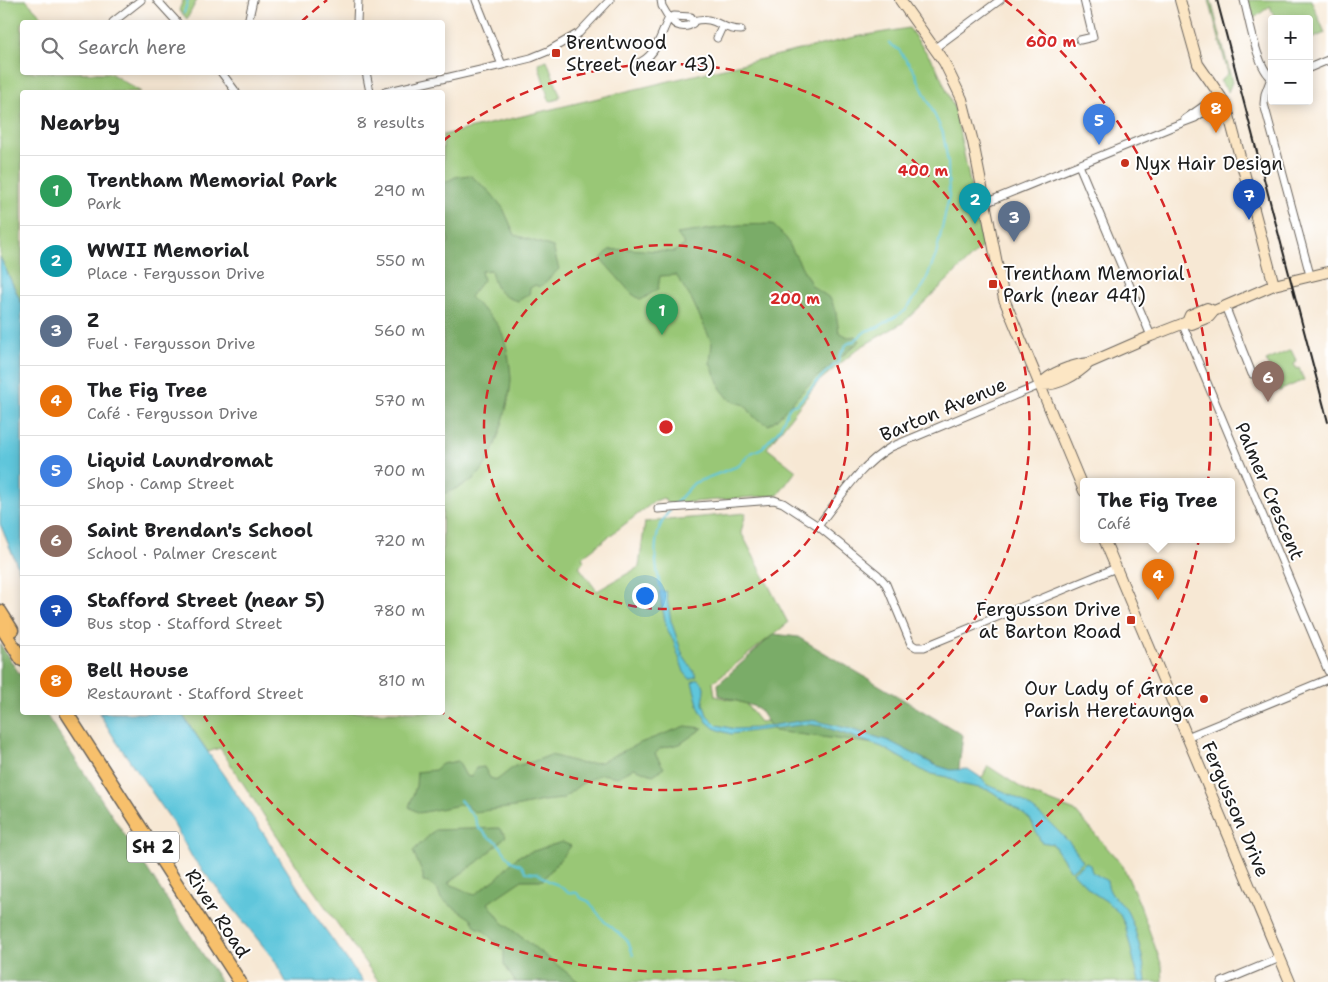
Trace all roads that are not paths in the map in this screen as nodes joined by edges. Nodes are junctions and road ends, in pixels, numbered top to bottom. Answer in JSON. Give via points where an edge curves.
{"nodes":[{"id":1,"x":141,"y":0,"type":"edge"},
{"id":2,"x":157,"y":0,"type":"edge"},
{"id":3,"x":253,"y":0,"type":"edge"},
{"id":4,"x":358,"y":0,"type":"edge"},
{"id":5,"x":476,"y":0,"type":"edge"},
{"id":6,"x":610,"y":0,"type":"edge"},
{"id":7,"x":661,"y":0,"type":"edge"},
{"id":8,"x":900,"y":0,"type":"edge"},
{"id":9,"x":1000,"y":0,"type":"edge"},
{"id":10,"x":1084,"y":0,"type":"edge"},
{"id":11,"x":1180,"y":0,"type":"edge"},
{"id":12,"x":1244,"y":0,"type":"edge"},
{"id":13,"x":670,"y":18,"type":"junction"},
{"id":14,"x":116,"y":20,"type":"edge"},
{"id":15,"x":175,"y":20,"type":"edge"},
{"id":16,"x":248,"y":20,"type":"edge"},
{"id":17,"x":357,"y":20,"type":"edge"},
{"id":18,"x":722,"y":26,"type":"junction"},
{"id":19,"x":741,"y":30,"type":"dead end"},
{"id":20,"x":717,"y":38,"type":"dead end"},
{"id":21,"x":1080,"y":40,"type":"dead end"},
{"id":22,"x":935,"y":48,"type":"junction"},
{"id":23,"x":1328,"y":60,"type":"edge"},
{"id":24,"x":636,"y":64,"type":"dead end"},
{"id":25,"x":502,"y":65,"type":"junction"},
{"id":26,"x":1313,"y":66,"type":"edge"},
{"id":27,"x":223,"y":75,"type":"edge"},
{"id":28,"x":367,"y":75,"type":"edge"},
{"id":29,"x":1268,"y":75,"type":"edge"},
{"id":30,"x":1268,"y":86,"type":"edge"},
{"id":31,"x":234,"y":90,"type":"edge"},
{"id":32,"x":370,"y":90,"type":"edge"},
{"id":33,"x":394,"y":90,"type":"edge"},
{"id":34,"x":1220,"y":98,"type":"junction"},
{"id":35,"x":1205,"y":112,"type":"junction"},
{"id":36,"x":1229,"y":115,"type":"junction"},
{"id":37,"x":1174,"y":126,"type":"junction"},
{"id":38,"x":1078,"y":165,"type":"junction"},
{"id":39,"x":985,"y":203,"type":"junction"},
{"id":40,"x":1328,"y":272,"type":"edge"},
{"id":41,"x":1310,"y":275,"type":"junction"},
{"id":42,"x":1274,"y":285,"type":"junction"},
{"id":43,"x":1225,"y":306,"type":"junction"},
{"id":44,"x":1185,"y":323,"type":"junction"},
{"id":45,"x":1150,"y":336,"type":"junction"},
{"id":46,"x":1252,"y":374,"type":"dead end"},
{"id":47,"x":1040,"y":385,"type":"junction"},
{"id":48,"x":1080,"y":481,"type":"edge"},
{"id":49,"x":658,"y":509,"type":"dead end"},
{"id":50,"x":818,"y":526,"type":"junction"},
{"id":51,"x":1106,"y":543,"type":"edge"},
{"id":52,"x":1116,"y":568,"type":"junction"},
{"id":53,"x":0,"y":611,"type":"edge"},
{"id":54,"x":0,"y":625,"type":"edge"},
{"id":55,"x":20,"y":643,"type":"edge"},
{"id":56,"x":20,"y":657,"type":"edge"},
{"id":57,"x":1328,"y":671,"type":"edge"},
{"id":58,"x":1328,"y":679,"type":"edge"},
{"id":59,"x":59,"y":715,"type":"edge"},
{"id":60,"x":68,"y":715,"type":"edge"},
{"id":61,"x":1188,"y":737,"type":"junction"},
{"id":62,"x":1280,"y":958,"type":"junction"},
{"id":63,"x":231,"y":982,"type":"edge"},
{"id":64,"x":240,"y":982,"type":"edge"},
{"id":65,"x":1222,"y":982,"type":"edge"},
{"id":66,"x":1290,"y":982,"type":"edge"}],
"edges":[{"from":1,"to":14,"type":"street"},
{"from":2,"to":15,"type":"street"},
{"from":3,"to":16,"type":"street"},
{"from":4,"to":17,"type":"street"},
{"from":5,"to":25,"type":"street"},
{"from":6,"to":25,"type":"street","via":[[572,38],[532,58]]},
{"from":7,"to":13,"type":"street"},
{"from":8,"to":22,"type":"main road"},
{"from":9,"to":22,"type":"street"},
{"from":10,"to":21,"type":"street","via":[[1093,37]]},
{"from":11,"to":34,"type":"main road","via":[[1198,64]]},
{"from":12,"to":29,"type":"street","via":[[1260,60]]},
{"from":13,"to":18,"type":"street","via":[[710,19]]},
{"from":13,"to":24,"type":"street","via":[[653,53]]},
{"from":18,"to":19,"type":"street"},
{"from":18,"to":20,"type":"street"},
{"from":22,"to":39,"type":"main road","via":[[962,99]]},
{"from":23,"to":26,"type":"street"},
{"from":25,"to":33,"type":"street"},
{"from":27,"to":31,"type":"street"},
{"from":28,"to":32,"type":"street"},
{"from":30,"to":41,"type":"street","via":[[1264,104]]},
{"from":34,"to":35,"type":"street"},
{"from":34,"to":36,"type":"main road"},
{"from":34,"to":37,"type":"street","via":[[1215,98]]},
{"from":35,"to":36,"type":"main road","via":[[1219,109]]},
{"from":35,"to":37,"type":"street"},
{"from":36,"to":42,"type":"main road"},
{"from":37,"to":38,"type":"street"},
{"from":38,"to":39,"type":"street"},
{"from":38,"to":45,"type":"street"},
{"from":39,"to":47,"type":"main road","via":[[1004,299]]},
{"from":40,"to":41,"type":"main road"},
{"from":41,"to":42,"type":"main road"},
{"from":42,"to":43,"type":"main road"},
{"from":43,"to":44,"type":"main road","via":[[1214,310],[1207,308],[1190,315]]},
{"from":43,"to":46,"type":"street"},
{"from":44,"to":45,"type":"main road"},
{"from":44,"to":57,"type":"street","name":"Palmer Crescent"},
{"from":45,"to":47,"type":"main road","via":[[1046,378]]},
{"from":47,"to":48,"type":"main road"},
{"from":47,"to":50,"type":"street","name":"Barton Avenue","via":[[877,455]]},
{"from":49,"to":50,"type":"street","via":[[774,500]]},
{"from":50,"to":52,"type":"street","via":[[878,575],[891,594],[911,644],[916,647],[924,647]]},
{"from":51,"to":52,"type":"main road","name":"Fergusson Drive"},
{"from":52,"to":61,"type":"main road","name":"Fergusson Drive"},
{"from":53,"to":55,"type":"highway"},
{"from":54,"to":56,"type":"highway"},
{"from":58,"to":61,"type":"street"},
{"from":59,"to":63,"type":"highway","name":"River Road","number":"SH 2"},
{"from":60,"to":64,"type":"highway","name":"River Road","number":"SH 2"},
{"from":61,"to":62,"type":"main road","name":"Fergusson Drive"},
{"from":62,"to":65,"type":"street"},
{"from":62,"to":66,"type":"main road","name":"Fergusson Drive"}]}
